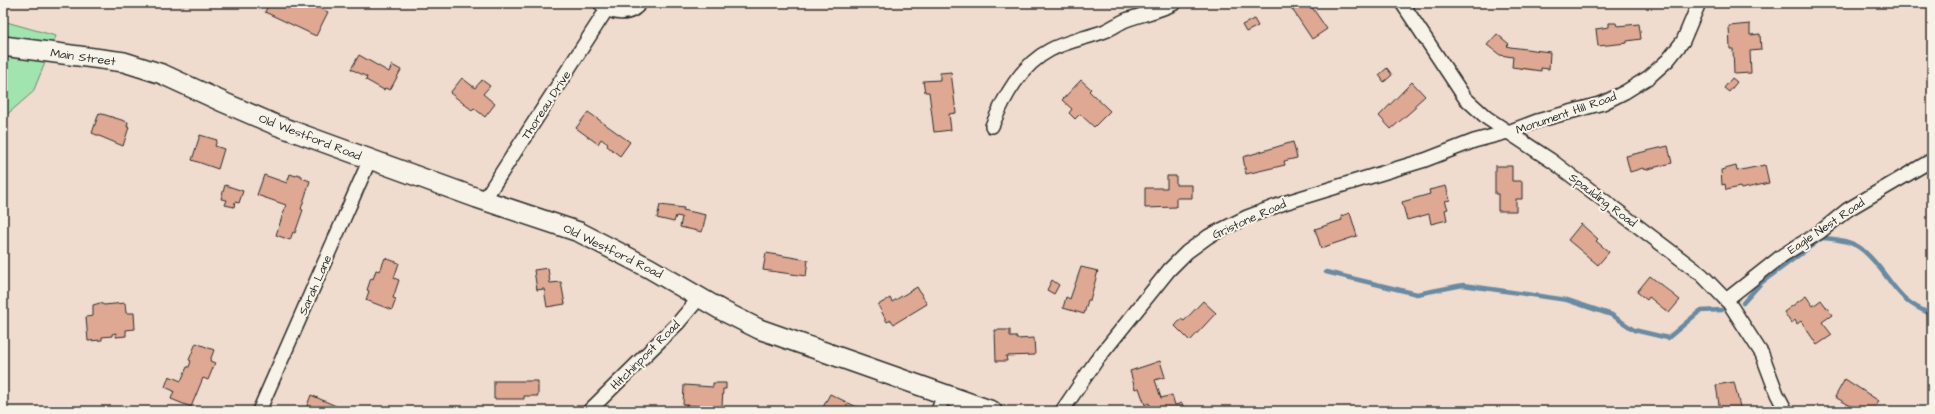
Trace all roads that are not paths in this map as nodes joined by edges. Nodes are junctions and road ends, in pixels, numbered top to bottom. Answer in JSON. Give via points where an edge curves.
{"nodes":[{"id":1,"x":640,"y":3,"type":"edge"},
{"id":2,"x":1175,"y":3,"type":"edge"},
{"id":3,"x":1402,"y":3,"type":"edge"},
{"id":4,"x":1699,"y":3,"type":"edge"},
{"id":5,"x":604,"y":6,"type":"edge"},
{"id":6,"x":3,"y":46,"type":"edge"},
{"id":7,"x":162,"y":74,"type":"joint"},
{"id":8,"x":992,"y":126,"type":"dead end"},
{"id":9,"x":1508,"y":132,"type":"junction"},
{"id":10,"x":370,"y":159,"type":"junction"},
{"id":11,"x":1932,"y":160,"type":"edge"},
{"id":12,"x":484,"y":200,"type":"junction"},
{"id":13,"x":700,"y":297,"type":"junction"},
{"id":14,"x":1726,"y":300,"type":"junction"},
{"id":15,"x":941,"y":402,"type":"edge"},
{"id":16,"x":259,"y":411,"type":"edge"},
{"id":17,"x":589,"y":411,"type":"edge"},
{"id":18,"x":992,"y":411,"type":"edge"},
{"id":19,"x":1062,"y":411,"type":"edge"},
{"id":20,"x":1786,"y":411,"type":"edge"}],
"edges":[{"from":1,"to":5,"type":"street","name":"Thoreau Drive","via":[[624,13],[615,13]]},
{"from":2,"to":8,"type":"street","via":[[1160,11],[1126,20],[1105,31],[1050,50],[1037,58],[1002,102]]},
{"from":3,"to":9,"type":"street","name":"Spaulding Road","via":[[1464,98],[1486,118]]},
{"from":4,"to":9,"type":"street","name":"Monument Hill Road","via":[[1683,41],[1668,60],[1649,77],[1603,103],[1537,121]]},
{"from":5,"to":12,"type":"street","name":"Thoreau Drive"},
{"from":6,"to":7,"type":"main road","name":"Main Street","via":[[124,62]]},
{"from":7,"to":10,"type":"main road","name":"Old Westford Road","via":[[244,112]]},
{"from":9,"to":14,"type":"street","name":"Spaulding Road","via":[[1552,161],[1702,275]]},
{"from":9,"to":19,"type":"street","name":"Gristone Road","via":[[1474,141],[1426,160],[1286,202],[1246,217],[1209,236],[1187,252],[1169,270],[1096,361]]},
{"from":10,"to":12,"type":"main road","name":"Old Westford Road"},
{"from":10,"to":16,"type":"street","name":"Sarah Lane"},
{"from":11,"to":14,"type":"street","name":"Eagle Nest Road","via":[[1847,210],[1820,232],[1783,255]]},
{"from":12,"to":13,"type":"main road","name":"Old Westford Road","via":[[579,232]]},
{"from":13,"to":15,"type":"main road","name":"Old Westford Road","via":[[759,329],[886,375]]},
{"from":13,"to":17,"type":"street","name":"Hitchinpost Road","via":[[678,323]]},
{"from":14,"to":20,"type":"street","name":"Spaulding Road","via":[[1762,354]]},
{"from":15,"to":18,"type":"main road","name":"Old Westford Road"}]}
